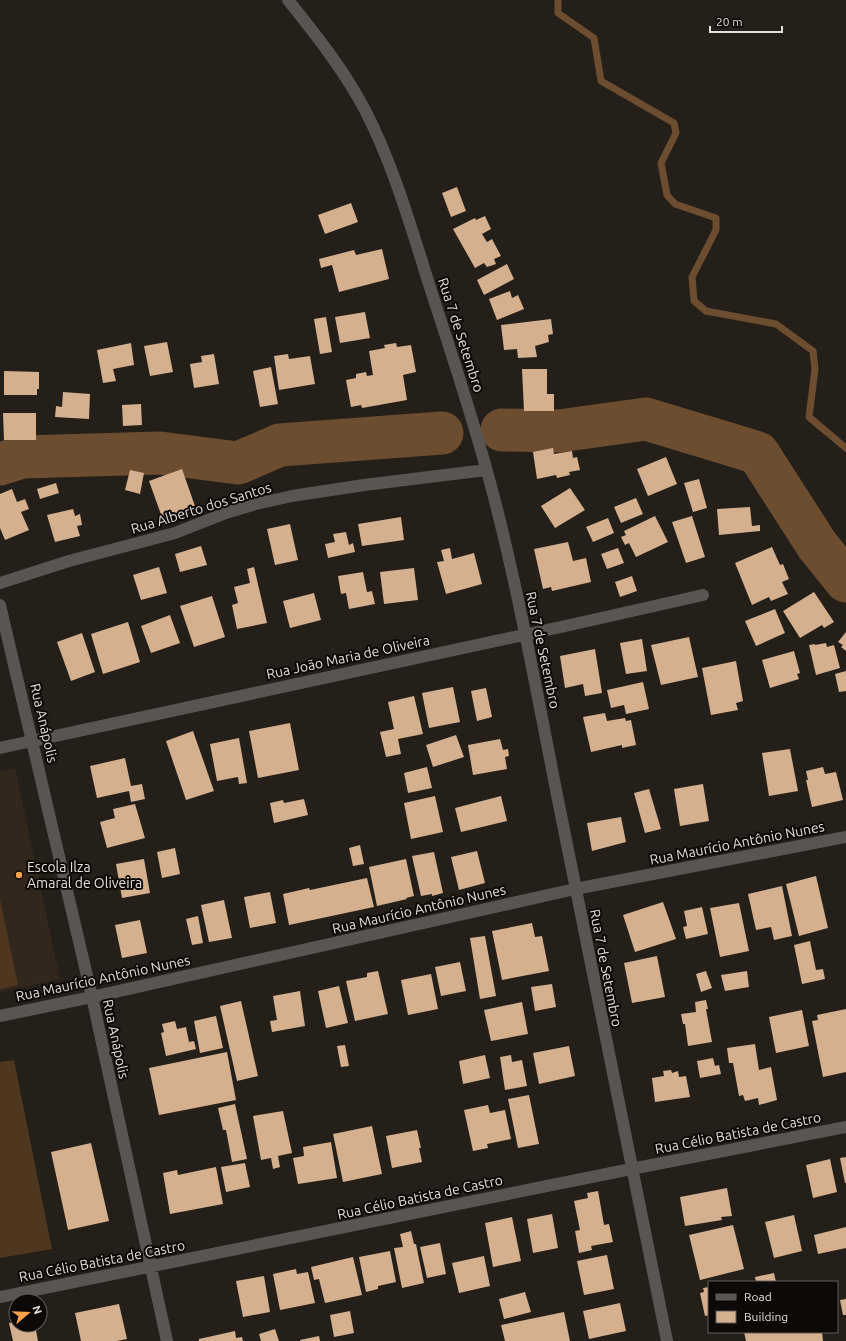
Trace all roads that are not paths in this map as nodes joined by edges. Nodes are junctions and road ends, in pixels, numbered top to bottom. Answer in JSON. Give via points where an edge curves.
{"nodes":[{"id":1,"x":288,"y":0,"type":"edge"},
{"id":2,"x":486,"y":470,"type":"junction"},
{"id":3,"x":0,"y":582,"type":"edge"},
{"id":4,"x":703,"y":595,"type":"dead end"},
{"id":5,"x":0,"y":605,"type":"edge"},
{"id":6,"x":525,"y":635,"type":"junction"},
{"id":7,"x":32,"y":741,"type":"junction"},
{"id":8,"x":0,"y":748,"type":"edge"},
{"id":9,"x":846,"y":837,"type":"edge"},
{"id":10,"x":576,"y":889,"type":"junction"},
{"id":11,"x":92,"y":997,"type":"junction"},
{"id":12,"x":0,"y":1016,"type":"edge"},
{"id":13,"x":846,"y":1127,"type":"edge"},
{"id":14,"x":631,"y":1169,"type":"junction"},
{"id":15,"x":150,"y":1267,"type":"junction"},
{"id":16,"x":0,"y":1297,"type":"edge"},
{"id":17,"x":167,"y":1341,"type":"edge"},
{"id":18,"x":667,"y":1341,"type":"edge"}],
"edges":[{"from":1,"to":2,"type":"street","name":"Rua 7 de Setembro","via":[[349,82],[382,148],[401,198],[459,376]]},
{"from":2,"to":3,"type":"street","name":"Rua Alberto dos Santos","via":[[364,485],[256,504],[175,533]]},
{"from":2,"to":6,"type":"street","name":"Rua 7 de Setembro"},
{"from":4,"to":6,"type":"street","name":"Rua João Maria de Oliveira"},
{"from":5,"to":7,"type":"street","name":"Rua Anápolis"},
{"from":6,"to":7,"type":"street","name":"Rua João Maria de Oliveira"},
{"from":6,"to":10,"type":"street","name":"Rua 7 de Setembro"},
{"from":7,"to":8,"type":"street","name":"Rua João Maria de Oliveira"},
{"from":7,"to":11,"type":"street","name":"Rua Anápolis"},
{"from":9,"to":10,"type":"street","name":"Rua Maurício Antônio Nunes"},
{"from":10,"to":11,"type":"street","name":"Rua Maurício Antônio Nunes"},
{"from":10,"to":14,"type":"street","name":"Rua 7 de Setembro"},
{"from":11,"to":12,"type":"street","name":"Rua Maurício Antônio Nunes"},
{"from":11,"to":15,"type":"street","name":"Rua Anápolis"},
{"from":13,"to":14,"type":"street","name":"Rua Célio Batista de Castro"},
{"from":14,"to":15,"type":"street","name":"Rua Célio Batista de Castro"},
{"from":14,"to":18,"type":"street","name":"Rua 7 de Setembro"},
{"from":15,"to":16,"type":"street","name":"Rua Célio Batista de Castro"},
{"from":15,"to":17,"type":"street","name":"Rua Anápolis"}]}
